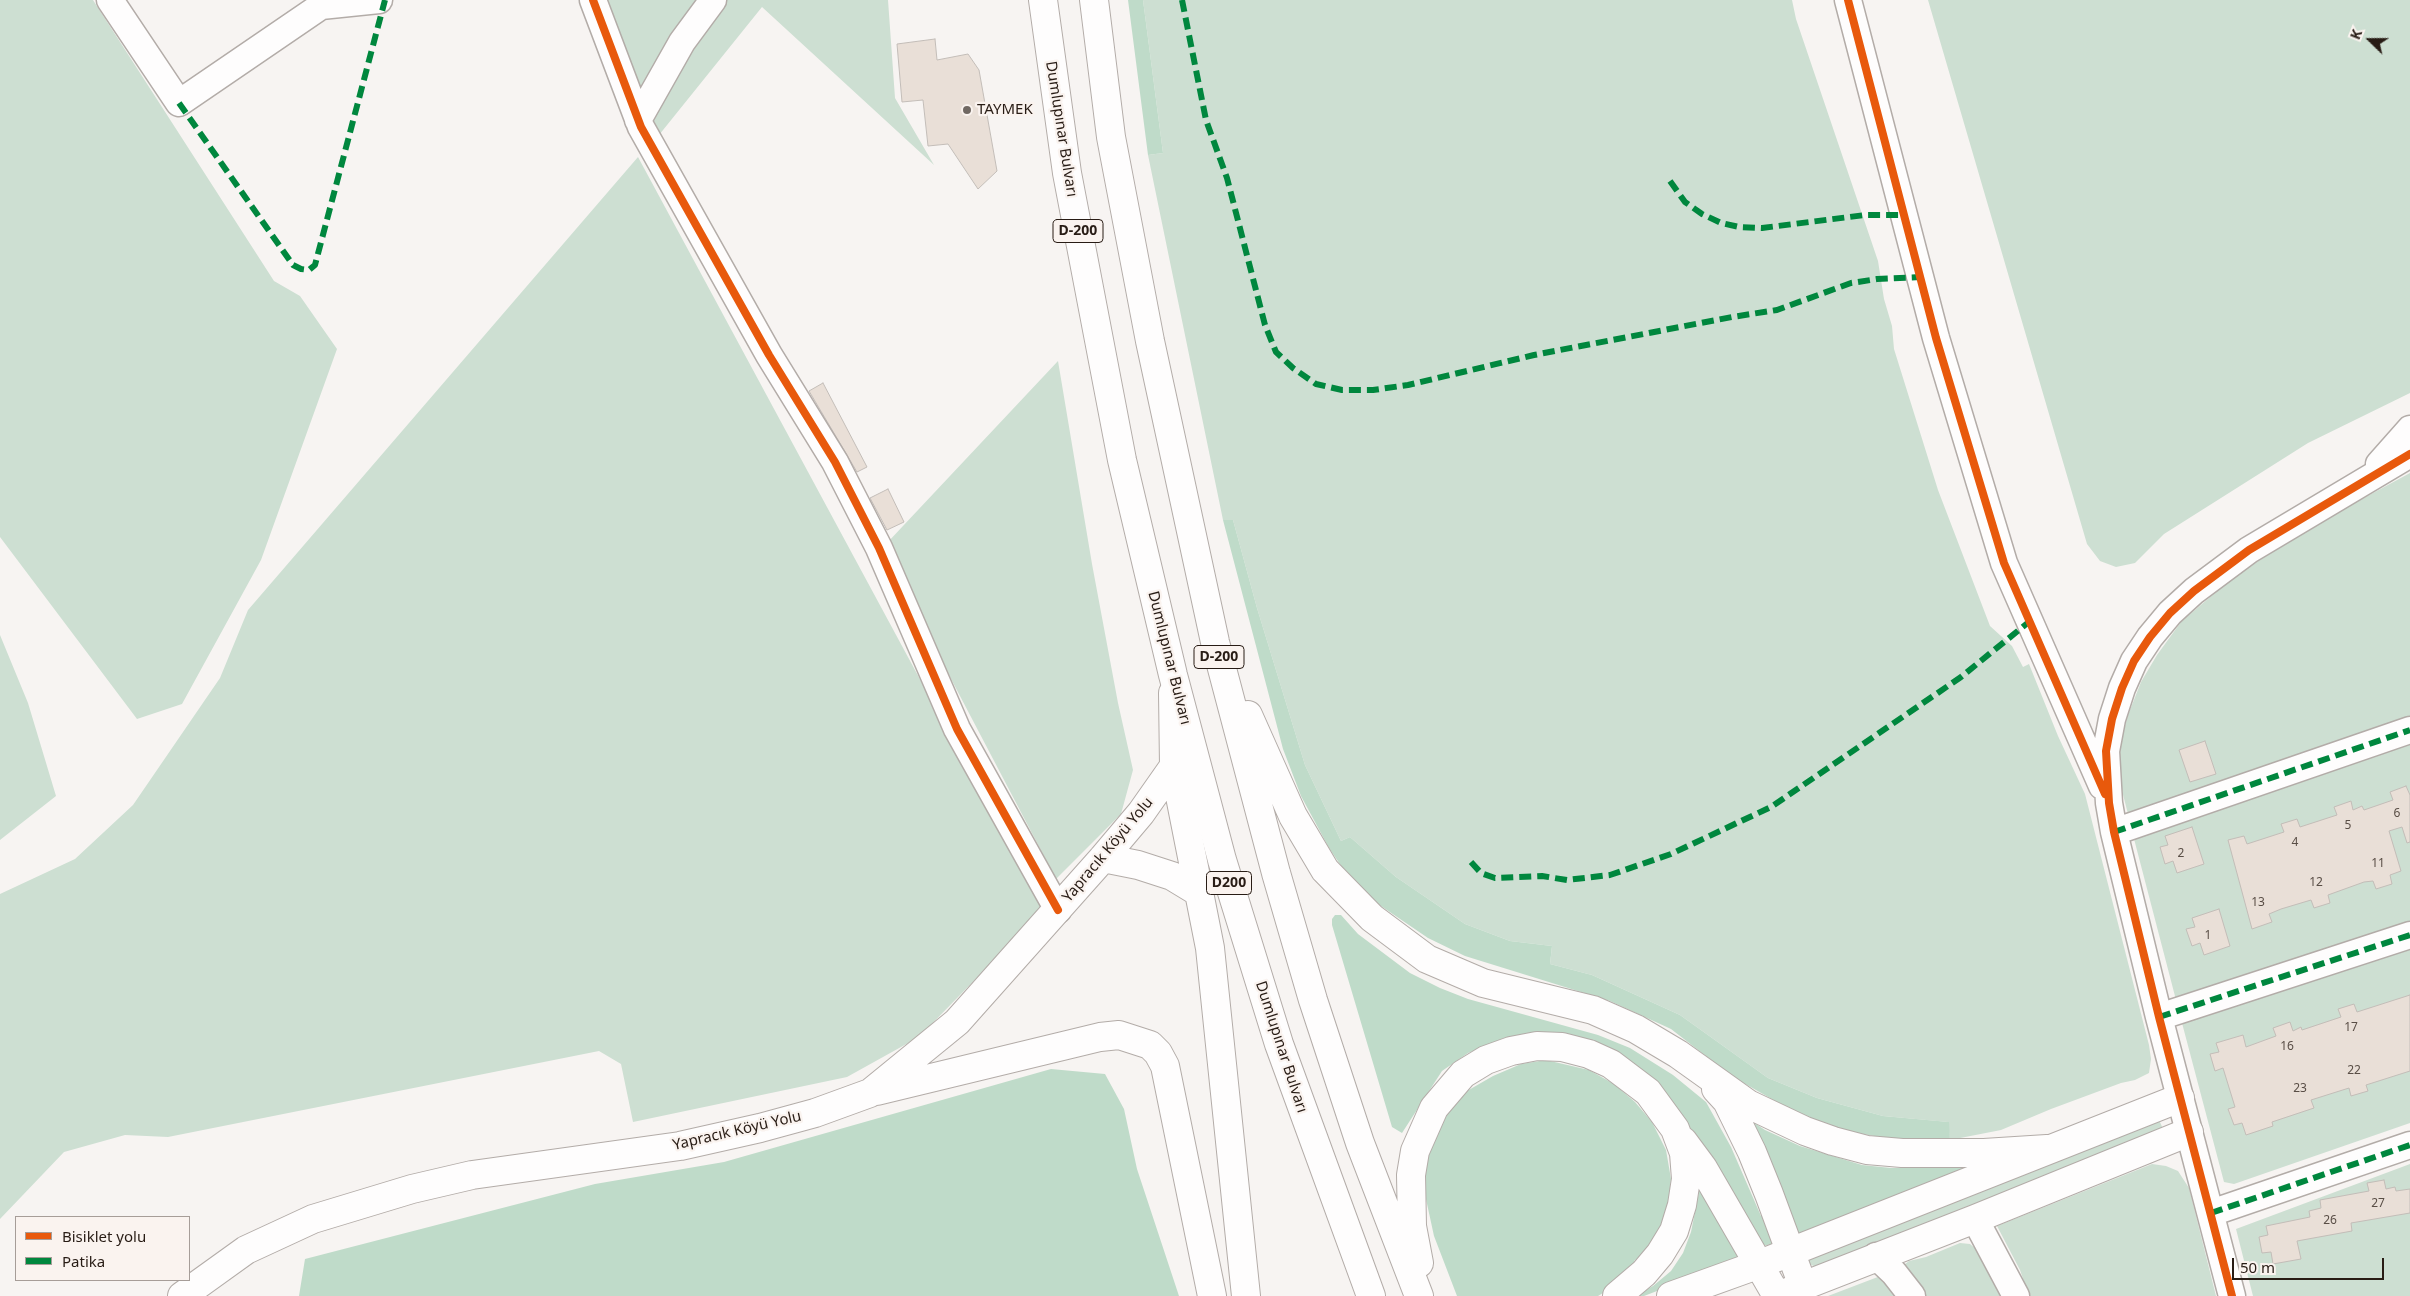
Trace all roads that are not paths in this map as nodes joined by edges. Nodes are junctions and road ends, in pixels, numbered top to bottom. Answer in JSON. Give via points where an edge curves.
{"nodes":[{"id":1,"x":110,"y":0,"type":"edge"},
{"id":2,"x":379,"y":0,"type":"edge"},
{"id":3,"x":593,"y":0,"type":"edge"},
{"id":4,"x":713,"y":0,"type":"edge"},
{"id":5,"x":1043,"y":0,"type":"edge"},
{"id":6,"x":1094,"y":0,"type":"edge"},
{"id":7,"x":1848,"y":0,"type":"edge"},
{"id":8,"x":332,"y":2,"type":"edge"},
{"id":9,"x":638,"y":120,"type":"junction"},
{"id":10,"x":2410,"y":429,"type":"edge"},
{"id":11,"x":2410,"y":454,"type":"edge"},
{"id":12,"x":1122,"y":460,"type":"joint"},
{"id":13,"x":2362,"y":483,"type":"junction"},
{"id":14,"x":1215,"y":642,"type":"junction"},
{"id":15,"x":1172,"y":675,"type":"junction"},
{"id":16,"x":2410,"y":730,"type":"edge"},
{"id":17,"x":1174,"y":766,"type":"junction"},
{"id":18,"x":2109,"y":803,"type":"junction"},
{"id":19,"x":2114,"y":832,"type":"junction"},
{"id":20,"x":1103,"y":858,"type":"junction"},
{"id":21,"x":1200,"y":893,"type":"junction"},
{"id":22,"x":1058,"y":910,"type":"junction"},
{"id":23,"x":2410,"y":935,"type":"edge"},
{"id":24,"x":2159,"y":1017,"type":"junction"},
{"id":25,"x":1704,"y":1075,"type":"junction"},
{"id":26,"x":870,"y":1093,"type":"junction"},
{"id":27,"x":2180,"y":1098,"type":"junction"},
{"id":28,"x":1675,"y":1129,"type":"junction"},
{"id":29,"x":2190,"y":1132,"type":"junction"},
{"id":30,"x":2410,"y":1145,"type":"edge"},
{"id":31,"x":2047,"y":1149,"type":"junction"},
{"id":32,"x":2211,"y":1213,"type":"junction"},
{"id":33,"x":1975,"y":1219,"type":"junction"},
{"id":34,"x":1790,"y":1252,"type":"junction"},
{"id":35,"x":1876,"y":1256,"type":"junction"},
{"id":36,"x":1760,"y":1264,"type":"junction"},
{"id":37,"x":1803,"y":1286,"type":"junction"},
{"id":38,"x":182,"y":1296,"type":"edge"},
{"id":39,"x":1212,"y":1296,"type":"edge"},
{"id":40,"x":1246,"y":1296,"type":"edge"},
{"id":41,"x":1371,"y":1296,"type":"edge"},
{"id":42,"x":1419,"y":1296,"type":"edge"},
{"id":43,"x":1425,"y":1296,"type":"edge"},
{"id":44,"x":1617,"y":1296,"type":"edge"},
{"id":45,"x":1671,"y":1296,"type":"edge"},
{"id":46,"x":1777,"y":1296,"type":"edge"},
{"id":47,"x":1912,"y":1296,"type":"edge"},
{"id":48,"x":2016,"y":1296,"type":"edge"},
{"id":49,"x":2232,"y":1296,"type":"edge"}],
"edges":[{"from":1,"to":8,"type":"street","via":[[179,103],[306,15]]},
{"from":2,"to":8,"type":"street"},
{"from":3,"to":9,"type":"street"},
{"from":4,"to":9,"type":"street","via":[[682,42]]},
{"from":5,"to":12,"type":"main road","name":"Dumlupınar Bulvarı","number":"D-200","via":[[1067,173]]},
{"from":6,"to":14,"type":"main road","number":"D-200","via":[[1111,137],[1148,332]]},
{"from":7,"to":18,"type":"street","via":[[1936,338],[2004,563]]},
{"from":9,"to":22,"type":"street","via":[[764,346],[835,462],[879,548],[957,729]]},
{"from":10,"to":13,"type":"street"},
{"from":11,"to":13,"type":"street"},
{"from":12,"to":15,"type":"main road","name":"Dumlupınar Bulvarı","number":"D200"},
{"from":13,"to":18,"type":"street","via":[[2249,550],[2194,591],[2150,637],[2134,661],[2112,719],[2106,751]]},
{"from":14,"to":25,"type":"main road","via":[[1308,843],[1325,870],[1372,918],[1427,959],[1450,970],[1483,983],[1593,1010],[1636,1029],[1678,1054]]},
{"from":14,"to":42,"type":"main road","number":"D-200","via":[[1313,1000],[1360,1143]]},
{"from":15,"to":17,"type":"main road"},
{"from":15,"to":41,"type":"main road","name":"Dumlupınar Bulvarı","number":"D200","via":[[1222,860],[1279,1044]]},
{"from":16,"to":19,"type":"street"},
{"from":17,"to":20,"type":"main road","name":"Yapracık Köyü Yolu","via":[[1141,813]]},
{"from":17,"to":21,"type":"main road"},
{"from":18,"to":19,"type":"street"},
{"from":19,"to":24,"type":"street"},
{"from":20,"to":21,"type":"main road","via":[[1172,876]]},
{"from":20,"to":22,"type":"main road","name":"Yapracık Köyü Yolu"},
{"from":21,"to":40,"type":"main road","via":[[1210,948]]},
{"from":22,"to":26,"type":"main road","name":"Yapracık Köyü Yolu","via":[[958,1022]]},
{"from":23,"to":24,"type":"street"},
{"from":24,"to":27,"type":"street"},
{"from":25,"to":31,"type":"main road","via":[[1748,1104],[1805,1131],[1867,1150],[1938,1154]]},
{"from":25,"to":34,"type":"main road","via":[[1727,1101],[1770,1194]]},
{"from":26,"to":38,"type":"main road","name":"Yapracık Köyü Yolu","via":[[815,1113],[680,1146],[472,1175],[412,1189],[313,1219],[246,1250]]},
{"from":26,"to":39,"type":"main road","via":[[1100,1037],[1119,1035],[1150,1045],[1164,1066]]},
{"from":27,"to":29,"type":"street"},
{"from":27,"to":31,"type":"main road"},
{"from":28,"to":36,"type":"main road","via":[[1703,1168]]},
{"from":28,"to":43,"type":"main road","via":[[1648,1092],[1629,1076],[1589,1054],[1562,1047],[1537,1046],[1486,1060],[1464,1074],[1434,1108],[1415,1151],[1412,1226]]},
{"from":28,"to":44,"type":"main road","via":[[1684,1153],[1686,1179],[1674,1231],[1644,1273]]},
{"from":29,"to":32,"type":"street"},
{"from":29,"to":33,"type":"main road"},
{"from":30,"to":32,"type":"street"},
{"from":31,"to":34,"type":"main road"},
{"from":32,"to":49,"type":"street"},
{"from":33,"to":35,"type":"main road"},
{"from":33,"to":48,"type":"street"},
{"from":34,"to":36,"type":"main road"},
{"from":34,"to":37,"type":"main road"},
{"from":35,"to":37,"type":"main road"},
{"from":35,"to":47,"type":"street"},
{"from":36,"to":45,"type":"main road"},
{"from":36,"to":46,"type":"main road"},
{"from":37,"to":46,"type":"main road"}]}
